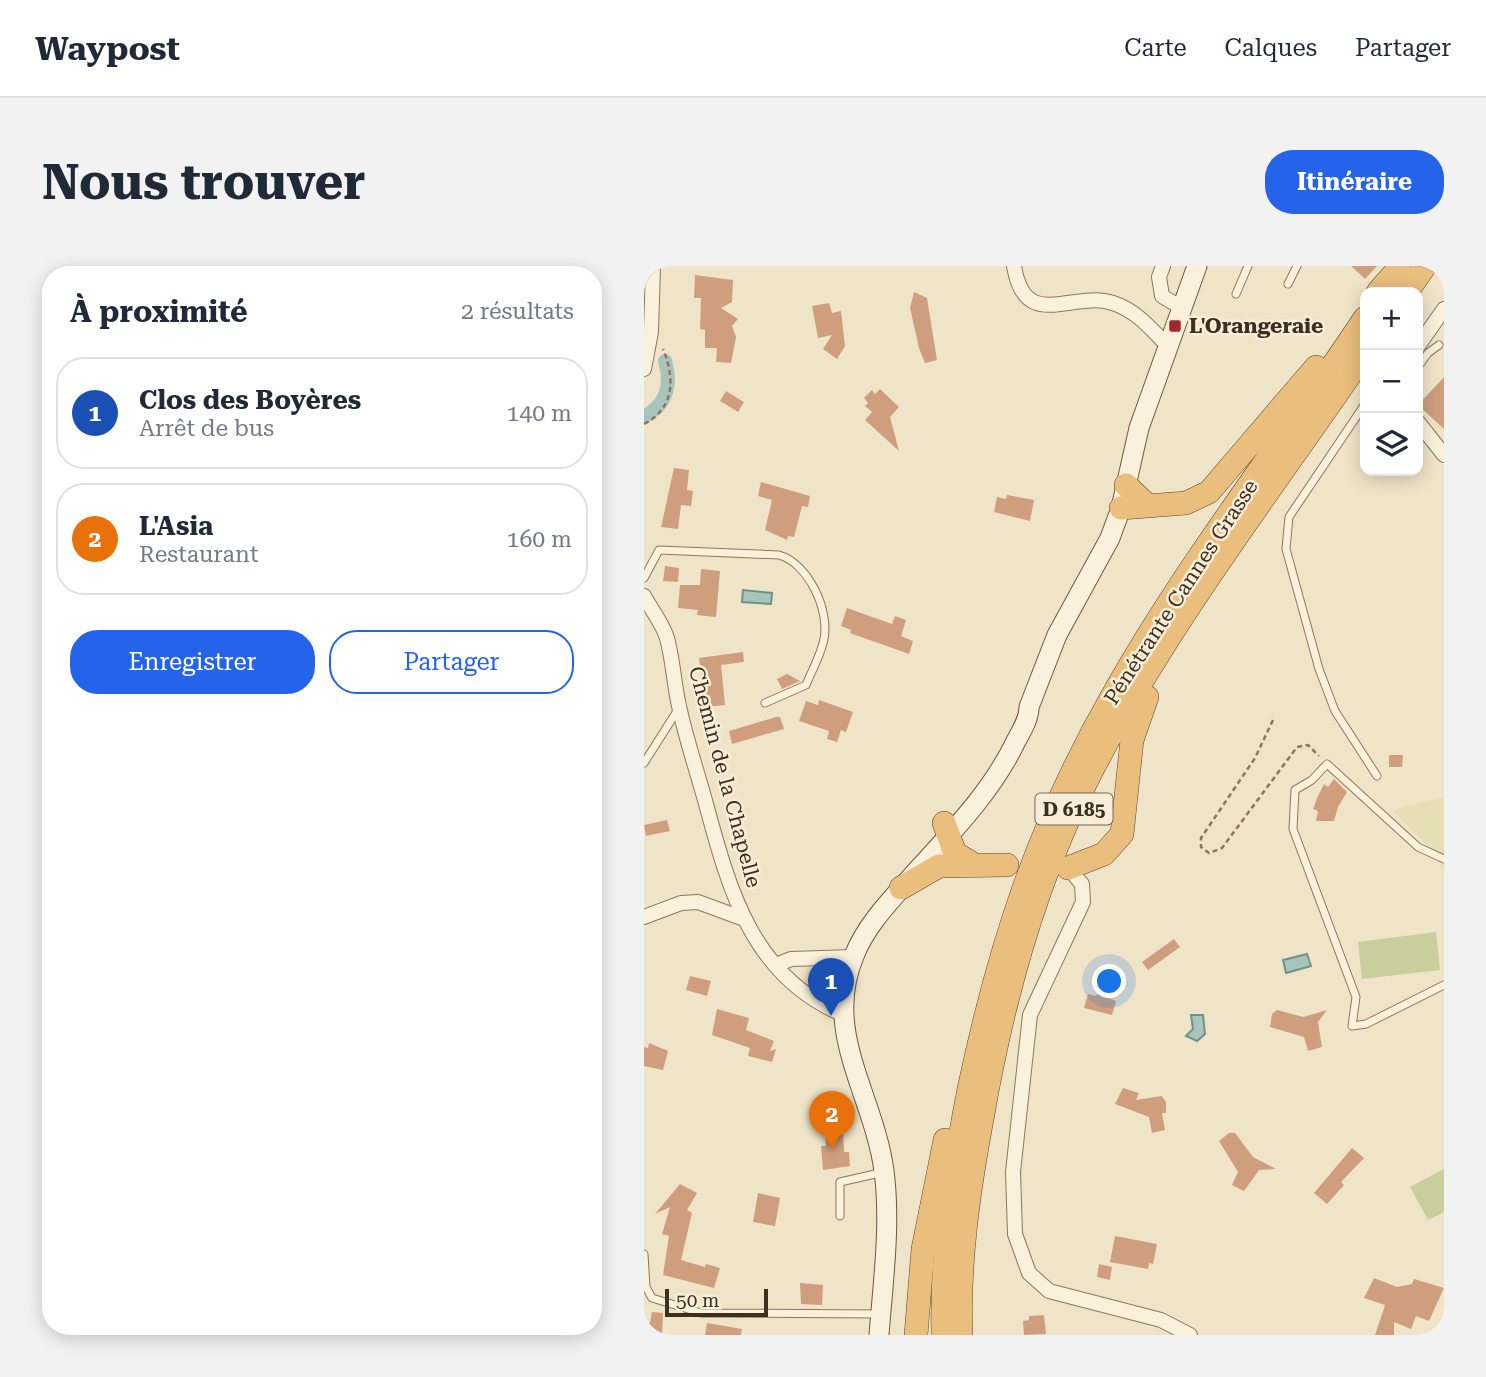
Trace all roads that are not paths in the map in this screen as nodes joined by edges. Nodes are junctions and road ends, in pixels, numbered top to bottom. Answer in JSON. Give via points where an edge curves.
{"nodes":[{"id":1,"x":653,"y":266,"type":"edge"},
{"id":2,"x":1014,"y":266,"type":"edge"},
{"id":3,"x":1163,"y":266,"type":"edge"},
{"id":4,"x":1197,"y":266,"type":"edge"},
{"id":5,"x":1248,"y":266,"type":"edge"},
{"id":6,"x":1297,"y":266,"type":"edge"},
{"id":7,"x":1425,"y":266,"type":"edge"},
{"id":8,"x":1399,"y":267,"type":"edge"},
{"id":9,"x":1288,"y":284,"type":"dead end"},
{"id":10,"x":1384,"y":287,"type":"edge"},
{"id":11,"x":1411,"y":287,"type":"edge"},
{"id":12,"x":1236,"y":294,"type":"dead end"},
{"id":13,"x":1182,"y":308,"type":"junction"},
{"id":14,"x":1444,"y":309,"type":"edge"},
{"id":15,"x":1360,"y":314,"type":"edge"},
{"id":16,"x":1360,"y":325,"type":"edge"},
{"id":17,"x":1428,"y":334,"type":"junction"},
{"id":18,"x":1423,"y":340,"type":"edge"},
{"id":19,"x":1442,"y":345,"type":"edge"},
{"id":20,"x":1168,"y":346,"type":"junction"},
{"id":21,"x":1360,"y":360,"type":"edge"},
{"id":22,"x":1423,"y":362,"type":"edge"},
{"id":23,"x":644,"y":369,"type":"edge"},
{"id":24,"x":1360,"y":411,"type":"edge"},
{"id":25,"x":1423,"y":428,"type":"edge"},
{"id":26,"x":1444,"y":455,"type":"edge"},
{"id":27,"x":1126,"y":485,"type":"junction"},
{"id":28,"x":1265,"y":500,"type":"junction"},
{"id":29,"x":1147,"y":505,"type":"junction"},
{"id":30,"x":1121,"y":508,"type":"junction"},
{"id":31,"x":644,"y":578,"type":"edge"},
{"id":32,"x":644,"y":596,"type":"edge"},
{"id":33,"x":765,"y":703,"type":"dead end"},
{"id":34,"x":679,"y":707,"type":"junction"},
{"id":35,"x":644,"y":763,"type":"edge"},
{"id":36,"x":1377,"y":776,"type":"dead end"},
{"id":37,"x":946,"y":830,"type":"junction"},
{"id":38,"x":1444,"y":859,"type":"edge"},
{"id":39,"x":973,"y":864,"type":"junction"},
{"id":40,"x":1007,"y":865,"type":"dead end"},
{"id":41,"x":1068,"y":867,"type":"joint"},
{"id":42,"x":901,"y":888,"type":"junction"},
{"id":43,"x":743,"y":916,"type":"junction"},
{"id":44,"x":644,"y":917,"type":"edge"},
{"id":45,"x":847,"y":956,"type":"junction"},
{"id":46,"x":776,"y":965,"type":"junction"},
{"id":47,"x":1444,"y":985,"type":"edge"},
{"id":48,"x":988,"y":997,"type":"junction"},
{"id":49,"x":836,"y":1011,"type":"junction"},
{"id":50,"x":879,"y":1173,"type":"junction"},
{"id":51,"x":840,"y":1216,"type":"dead end"},
{"id":52,"x":644,"y":1254,"type":"edge"},
{"id":53,"x":875,"y":1314,"type":"junction"},
{"id":54,"x":868,"y":1335,"type":"edge"},
{"id":55,"x":879,"y":1335,"type":"edge"},
{"id":56,"x":916,"y":1335,"type":"edge"},
{"id":57,"x":943,"y":1335,"type":"edge"},
{"id":58,"x":961,"y":1335,"type":"edge"},
{"id":59,"x":1190,"y":1335,"type":"edge"}],
"edges":[{"from":1,"to":23,"type":"street","via":[[651,332]]},
{"from":2,"to":20,"type":"street","via":[[1025,299],[1041,304],[1111,302],[1137,314]]},
{"from":3,"to":13,"type":"street","via":[[1162,296]]},
{"from":4,"to":13,"type":"main road"},
{"from":5,"to":12,"type":"lane"},
{"from":6,"to":9,"type":"lane"},
{"from":7,"to":11,"type":"highway"},
{"from":8,"to":10,"type":"highway"},
{"from":13,"to":20,"type":"main road"},
{"from":14,"to":17,"type":"street"},
{"from":15,"to":29,"type":"highway","via":[[1209,492],[1186,503]]},
{"from":16,"to":48,"type":"highway","name":"Pénétrante Cannes Grasse","number":"D 6185","via":[[1160,616],[1108,703],[1042,835]]},
{"from":17,"to":18,"type":"street"},
{"from":17,"to":19,"type":"lane"},
{"from":19,"to":22,"type":"lane"},
{"from":20,"to":27,"type":"main road","via":[[1139,428]]},
{"from":21,"to":28,"type":"highway","name":"Pénétrante Cannes Grasse","number":"D 6185"},
{"from":24,"to":36,"type":"lane","via":[[1289,517],[1286,549],[1335,712]]},
{"from":25,"to":26,"type":"street"},
{"from":27,"to":29,"type":"highway"},
{"from":27,"to":30,"type":"main road"},
{"from":28,"to":41,"type":"highway","via":[[1137,719],[1122,834],[1104,854]]},
{"from":28,"to":58,"type":"highway","name":"Pénétrante Cannes Grasse","number":"D 6185","via":[[1152,665],[1085,783],[1044,879],[1009,990],[987,1087],[965,1236]]},
{"from":29,"to":30,"type":"highway"},
{"from":30,"to":37,"type":"main road","via":[[1003,755]]},
{"from":31,"to":33,"type":"lane","via":[[659,550],[793,559],[815,591],[826,628],[824,642],[806,685]]},
{"from":32,"to":34,"type":"street","name":"Chemin de la Chapelle","via":[[667,636]]},
{"from":34,"to":35,"type":"lane"},
{"from":34,"to":43,"type":"street","name":"Chemin de la Chapelle","via":[[724,869]]},
{"from":37,"to":39,"type":"highway","via":[[955,853]]},
{"from":37,"to":42,"type":"main road"},
{"from":37,"to":45,"type":"main road","via":[[860,923]]},
{"from":38,"to":47,"type":"lane","via":[[1418,847],[1327,764],[1295,790],[1293,829],[1356,997],[1352,1026],[1366,1024]]},
{"from":39,"to":40,"type":"highway"},
{"from":39,"to":42,"type":"highway","via":[[939,866]]},
{"from":41,"to":59,"type":"street","via":[[1082,884],[1083,902],[1030,1015],[1013,1172],[1015,1234],[1029,1273],[1049,1291],[1161,1320]]},
{"from":42,"to":45,"type":"main road"},
{"from":43,"to":44,"type":"street","via":[[698,902],[681,902]]},
{"from":43,"to":46,"type":"street","name":"Chemin de la Chapelle","via":[[760,948]]},
{"from":45,"to":46,"type":"street","via":[[791,959]]},
{"from":45,"to":49,"type":"main road"},
{"from":46,"to":49,"type":"street","name":"Chemin de la Chapelle","via":[[813,998]]},
{"from":48,"to":56,"type":"highway","via":[[956,1093],[932,1199],[917,1290]]},
{"from":48,"to":57,"type":"highway","name":"Pénétrante Cannes Grasse","number":"D 6185","via":[[952,1189]]},
{"from":49,"to":50,"type":"main road","via":[[837,1049]]},
{"from":50,"to":51,"type":"lane","via":[[840,1182]]},
{"from":50,"to":53,"type":"main road"},
{"from":52,"to":53,"type":"lane","via":[[646,1287],[652,1298],[701,1314]]},
{"from":53,"to":54,"type":"main road"},
{"from":53,"to":55,"type":"main road"}]}
